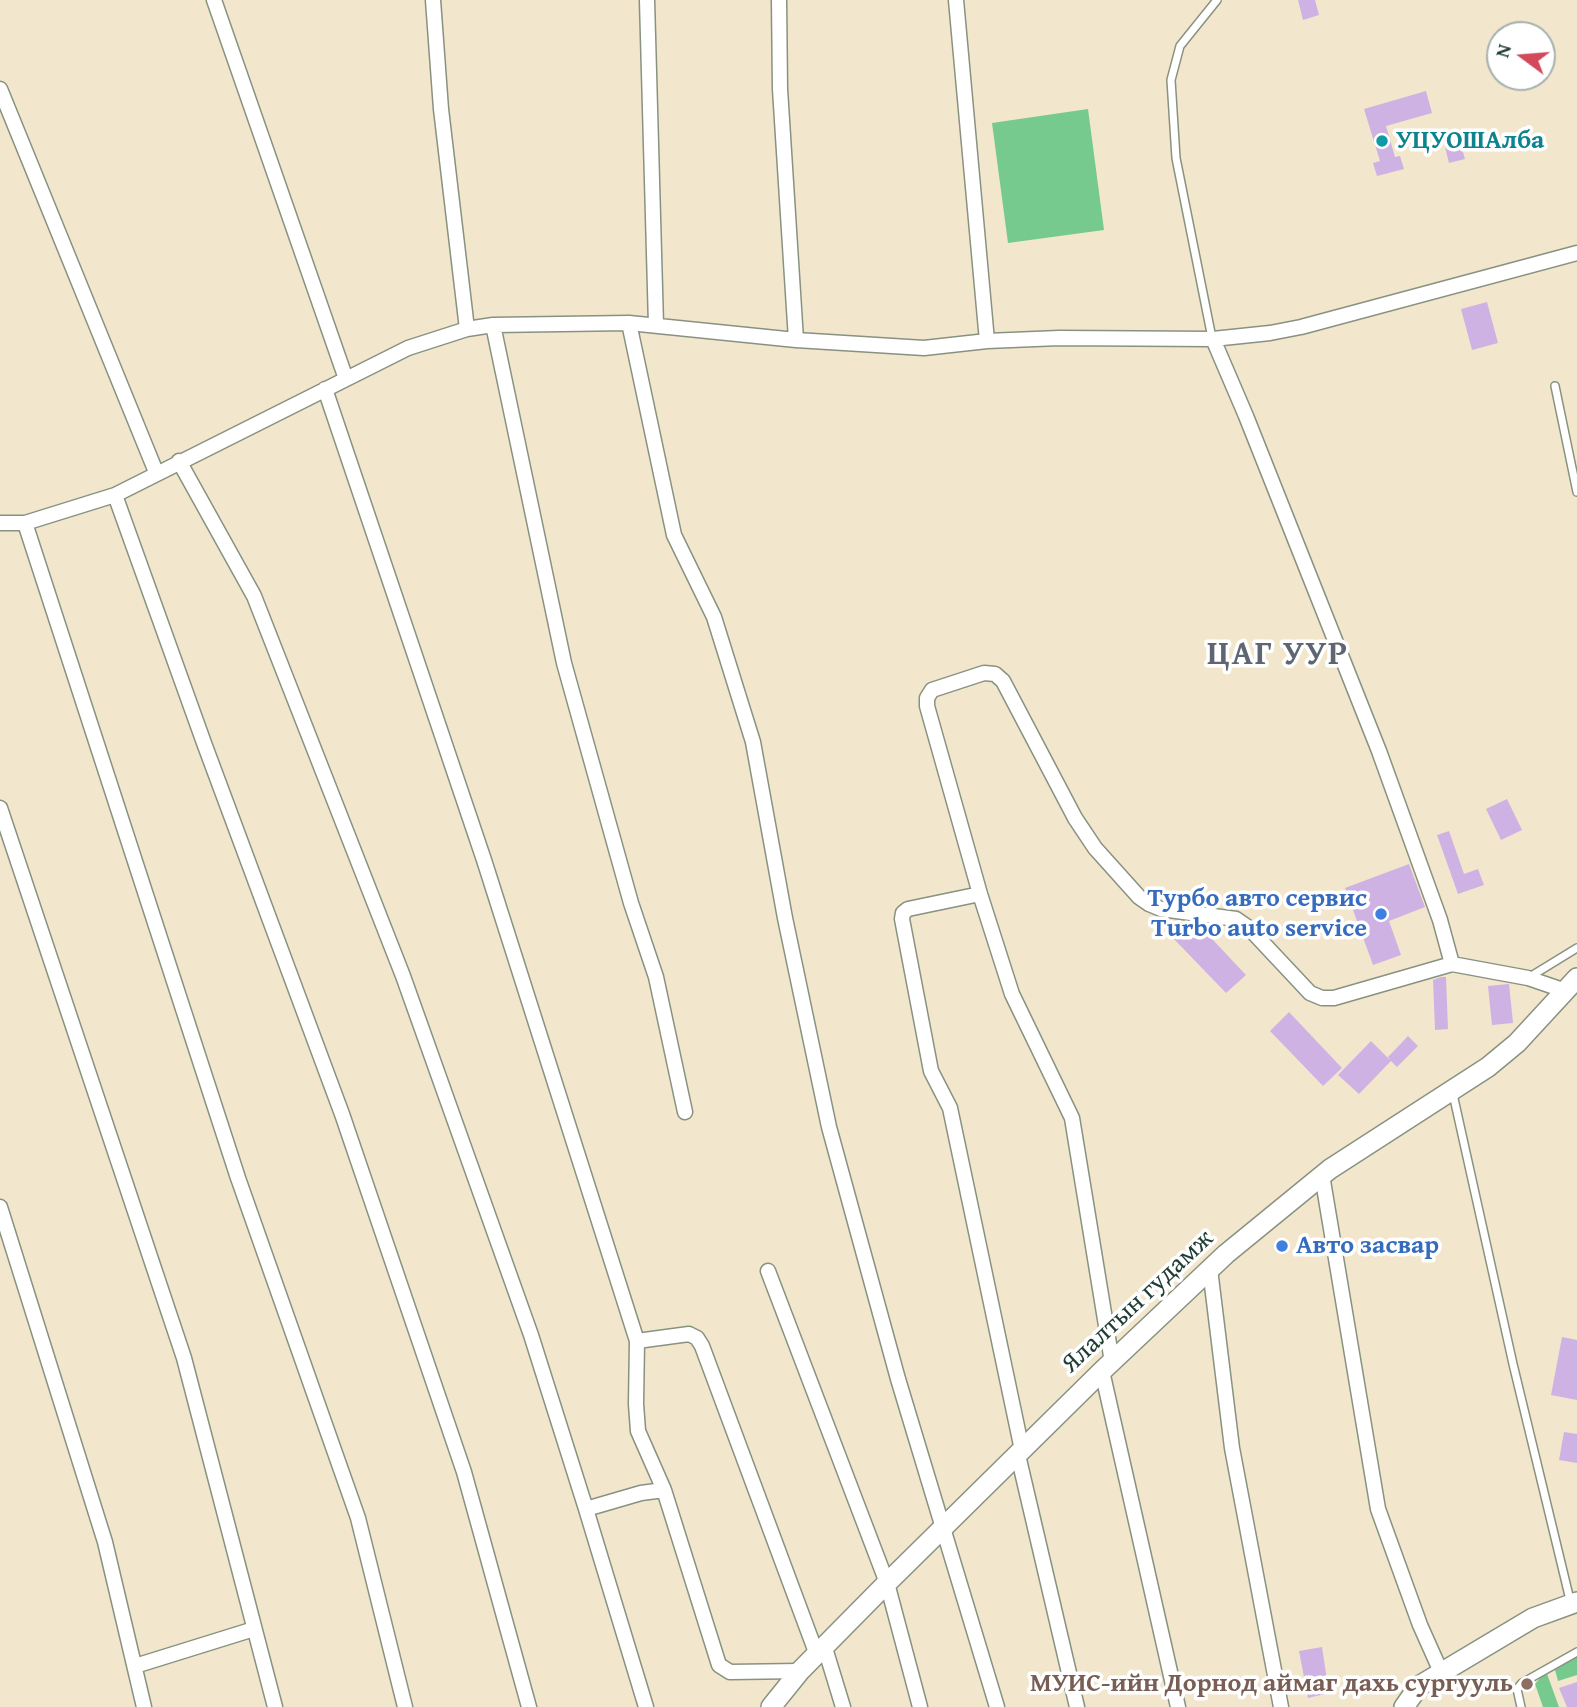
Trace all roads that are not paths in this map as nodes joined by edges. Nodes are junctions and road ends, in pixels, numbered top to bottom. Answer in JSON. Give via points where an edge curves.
{"nodes":[{"id":1,"x":214,"y":0,"type":"edge"},
{"id":2,"x":433,"y":0,"type":"edge"},
{"id":3,"x":648,"y":0,"type":"edge"},
{"id":4,"x":779,"y":0,"type":"edge"},
{"id":5,"x":956,"y":0,"type":"edge"},
{"id":6,"x":1217,"y":0,"type":"edge"},
{"id":7,"x":0,"y":89,"type":"edge"},
{"id":8,"x":1577,"y":253,"type":"edge"},
{"id":9,"x":629,"y":323,"type":"junction"},
{"id":10,"x":493,"y":325,"type":"junction"},
{"id":11,"x":656,"y":325,"type":"junction"},
{"id":12,"x":467,"y":328,"type":"junction"},
{"id":13,"x":796,"y":340,"type":"junction"},
{"id":14,"x":1213,"y":340,"type":"junction"},
{"id":15,"x":988,"y":341,"type":"junction"},
{"id":16,"x":346,"y":379,"type":"junction"},
{"id":17,"x":1555,"y":386,"type":"dead end"},
{"id":18,"x":326,"y":389,"type":"junction"},
{"id":19,"x":179,"y":461,"type":"junction"},
{"id":20,"x":156,"y":472,"type":"junction"},
{"id":21,"x":1577,"y":492,"type":"edge"},
{"id":22,"x":115,"y":495,"type":"junction"},
{"id":23,"x":0,"y":523,"type":"edge"},
{"id":24,"x":25,"y":523,"type":"junction"},
{"id":25,"x":0,"y":808,"type":"edge"},
{"id":26,"x":980,"y":894,"type":"junction"},
{"id":27,"x":1577,"y":948,"type":"edge"},
{"id":28,"x":1452,"y":964,"type":"junction"},
{"id":29,"x":1528,"y":978,"type":"junction"},
{"id":30,"x":1572,"y":985,"type":"edge"},
{"id":31,"x":1452,"y":1090,"type":"junction"},
{"id":32,"x":685,"y":1112,"type":"dead end"},
{"id":33,"x":1322,"y":1175,"type":"junction"},
{"id":34,"x":0,"y":1207,"type":"edge"},
{"id":35,"x":1210,"y":1269,"type":"junction"},
{"id":36,"x":768,"y":1271,"type":"dead end"},
{"id":37,"x":637,"y":1341,"type":"junction"},
{"id":38,"x":1107,"y":1367,"type":"junction"},
{"id":39,"x":1020,"y":1452,"type":"junction"},
{"id":40,"x":664,"y":1490,"type":"junction"},
{"id":41,"x":586,"y":1508,"type":"junction"},
{"id":42,"x":944,"y":1527,"type":"junction"},
{"id":43,"x":887,"y":1583,"type":"junction"},
{"id":44,"x":1574,"y":1603,"type":"edge"},
{"id":45,"x":254,"y":1629,"type":"junction"},
{"id":46,"x":821,"y":1651,"type":"junction"},
{"id":47,"x":1577,"y":1652,"type":"edge"},
{"id":48,"x":135,"y":1666,"type":"junction"},
{"id":49,"x":800,"y":1671,"type":"junction"},
{"id":50,"x":1441,"y":1672,"type":"junction"},
{"id":51,"x":144,"y":1707,"type":"edge"},
{"id":52,"x":275,"y":1707,"type":"edge"},
{"id":53,"x":405,"y":1707,"type":"edge"},
{"id":54,"x":528,"y":1707,"type":"edge"},
{"id":55,"x":646,"y":1707,"type":"edge"},
{"id":56,"x":771,"y":1707,"type":"edge"},
{"id":57,"x":843,"y":1707,"type":"edge"},
{"id":58,"x":920,"y":1707,"type":"edge"},
{"id":59,"x":997,"y":1707,"type":"edge"},
{"id":60,"x":1077,"y":1707,"type":"edge"},
{"id":61,"x":1178,"y":1707,"type":"edge"},
{"id":62,"x":1281,"y":1707,"type":"edge"},
{"id":63,"x":1404,"y":1707,"type":"edge"},
{"id":64,"x":1521,"y":1707,"type":"edge"}],
"edges":[{"from":1,"to":16,"type":"street"},
{"from":2,"to":12,"type":"street"},
{"from":3,"to":11,"type":"street"},
{"from":4,"to":13,"type":"street"},
{"from":5,"to":15,"type":"street"},
{"from":6,"to":14,"type":"lane","via":[[1180,46],[1171,80],[1176,158]]},
{"from":7,"to":20,"type":"street"},
{"from":8,"to":14,"type":"street","via":[[1301,327]]},
{"from":9,"to":10,"type":"street"},
{"from":9,"to":11,"type":"street"},
{"from":9,"to":42,"type":"street","via":[[674,535],[713,617],[753,742],[829,1127]]},
{"from":10,"to":12,"type":"street"},
{"from":10,"to":32,"type":"street","via":[[564,663],[656,977]]},
{"from":11,"to":13,"type":"street"},
{"from":12,"to":16,"type":"street","via":[[408,348]]},
{"from":13,"to":15,"type":"street","via":[[924,348]]},
{"from":14,"to":15,"type":"street"},
{"from":14,"to":28,"type":"street","via":[[1374,738]]},
{"from":16,"to":18,"type":"street"},
{"from":17,"to":21,"type":"lane"},
{"from":18,"to":19,"type":"street"},
{"from":18,"to":37,"type":"street","via":[[484,860]]},
{"from":19,"to":20,"type":"street"},
{"from":19,"to":41,"type":"street","via":[[254,596],[393,951],[531,1335]]},
{"from":20,"to":22,"type":"street"},
{"from":22,"to":24,"type":"street"},
{"from":22,"to":54,"type":"street","via":[[355,1152],[464,1472]]},
{"from":23,"to":24,"type":"street"},
{"from":24,"to":53,"type":"street","via":[[238,1178],[358,1518]]},
{"from":25,"to":45,"type":"street","via":[[184,1358]]},
{"from":26,"to":28,"type":"street","via":[[927,698],[932,690],[984,673],[1003,681],[1094,848],[1149,904],[1236,919],[1310,993],[1322,998]]},
{"from":26,"to":38,"type":"street","via":[[1012,994],[1072,1118]]},
{"from":26,"to":39,"type":"street","via":[[908,909],[902,919],[931,1071],[950,1108]]},
{"from":27,"to":29,"type":"lane"},
{"from":28,"to":29,"type":"street"},
{"from":29,"to":30,"type":"street"},
{"from":30,"to":31,"type":"street","name":"Ялалтын гудамж","via":[[1517,1043]]},
{"from":31,"to":33,"type":"street","name":"Ялалтын гудамж"},
{"from":31,"to":44,"type":"lane","via":[[1513,1364]]},
{"from":33,"to":35,"type":"street","name":"Ялалтын гудамж"},
{"from":33,"to":50,"type":"street","via":[[1378,1509]]},
{"from":34,"to":48,"type":"street","via":[[105,1542]]},
{"from":35,"to":38,"type":"street","name":"Ялалтын гудамж"},
{"from":35,"to":62,"type":"street","via":[[1232,1448]]},
{"from":36,"to":43,"type":"street"},
{"from":37,"to":40,"type":"street","via":[[638,1431]]},
{"from":37,"to":46,"type":"street","via":[[689,1334],[702,1346]]},
{"from":38,"to":39,"type":"street","name":"Ялалтын гудамж"},
{"from":38,"to":61,"type":"street"},
{"from":39,"to":42,"type":"street","name":"Ялалтын гудамж"},
{"from":39,"to":60,"type":"street"},
{"from":40,"to":41,"type":"street"},
{"from":40,"to":49,"type":"street","via":[[719,1665],[730,1672]]},
{"from":41,"to":55,"type":"street"},
{"from":42,"to":43,"type":"street","name":"Ялалтын гудамж"},
{"from":42,"to":59,"type":"street"},
{"from":43,"to":46,"type":"street","name":"Ялалтын гудамж"},
{"from":43,"to":58,"type":"street"},
{"from":44,"to":50,"type":"street","via":[[1533,1618]]},
{"from":45,"to":48,"type":"street"},
{"from":45,"to":52,"type":"street"},
{"from":46,"to":49,"type":"street","name":"Ялалтын гудамж"},
{"from":46,"to":57,"type":"street"},
{"from":47,"to":64,"type":"lane","via":[[1522,1683],[1517,1689]]},
{"from":48,"to":51,"type":"street"},
{"from":49,"to":56,"type":"street","name":"Ялалтын гудамж"},
{"from":50,"to":63,"type":"street","via":[[1419,1685]]}]}
